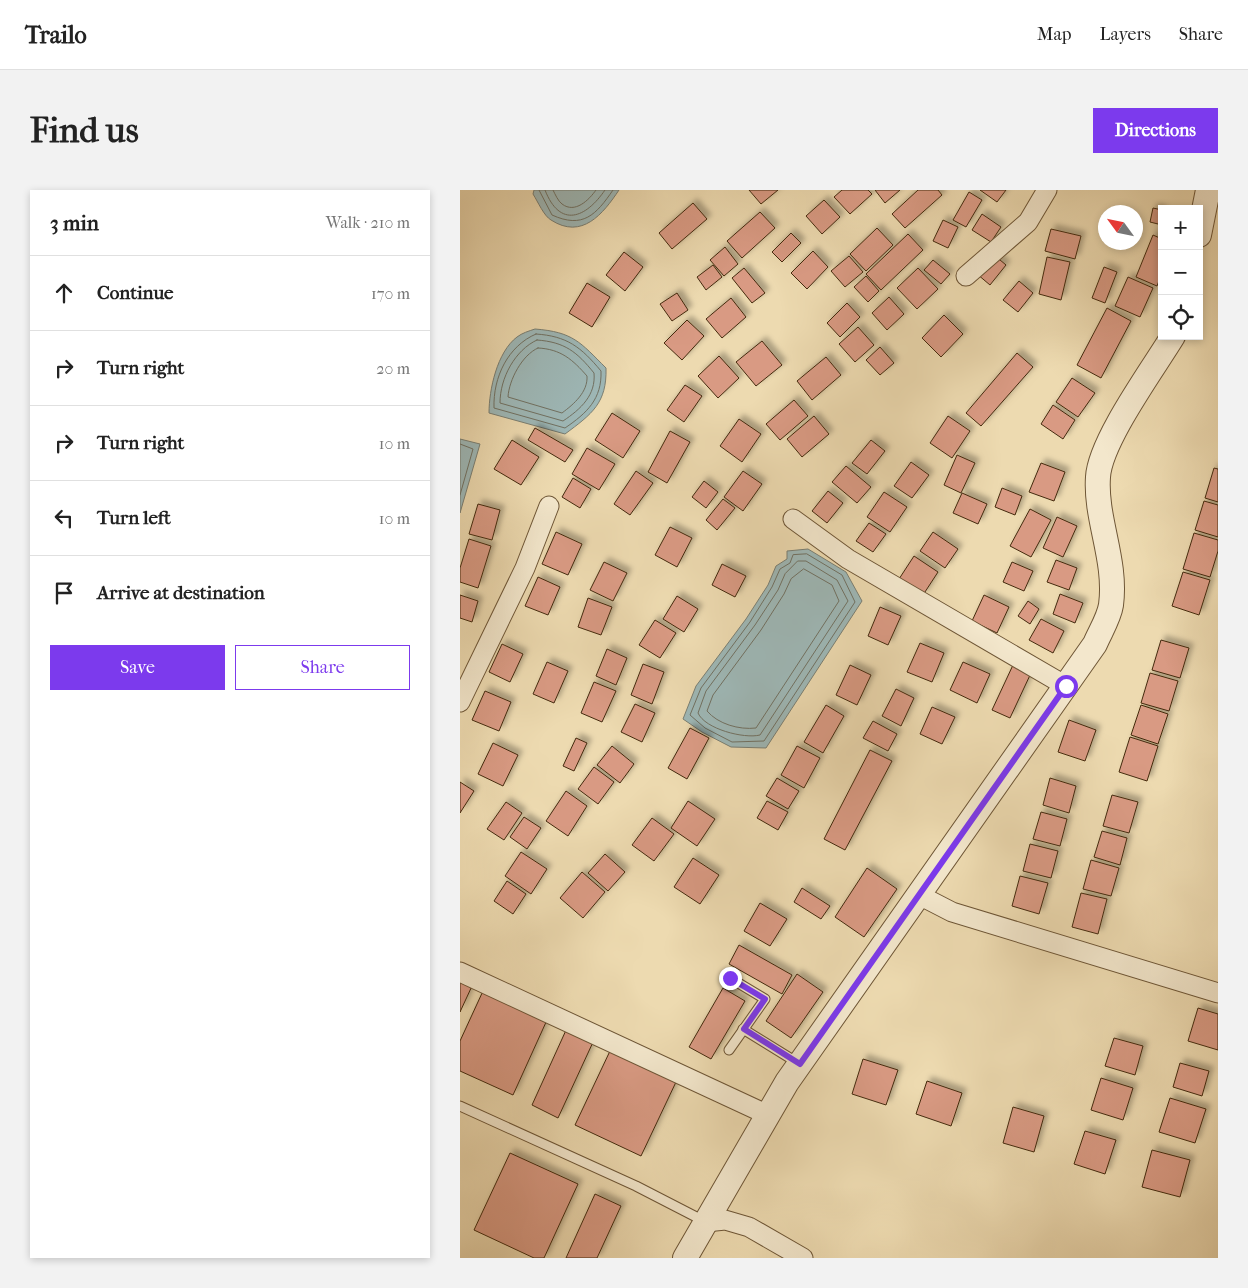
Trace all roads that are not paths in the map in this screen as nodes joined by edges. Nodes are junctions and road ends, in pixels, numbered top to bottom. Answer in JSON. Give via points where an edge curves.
{"nodes":[{"id":1,"x":1047,"y":190,"type":"edge"},
{"id":2,"x":1208,"y":190,"type":"edge"},
{"id":3,"x":1203,"y":215,"type":"edge"},
{"id":4,"x":966,"y":276,"type":"dead end"},
{"id":5,"x":1171,"y":340,"type":"edge"},
{"id":6,"x":549,"y":506,"type":"dead end"},
{"id":7,"x":794,"y":519,"type":"dead end"},
{"id":8,"x":1066,"y":686,"type":"junction"},
{"id":9,"x":460,"y":702,"type":"edge"},
{"id":10,"x":920,"y":895,"type":"junction"},
{"id":11,"x":460,"y":972,"type":"edge"},
{"id":12,"x":730,"y":978,"type":"dead end"},
{"id":13,"x":1218,"y":993,"type":"edge"},
{"id":14,"x":744,"y":1029,"type":"junction"},
{"id":15,"x":729,"y":1050,"type":"dead end"},
{"id":16,"x":800,"y":1064,"type":"junction"},
{"id":17,"x":460,"y":1106,"type":"edge"},
{"id":18,"x":768,"y":1115,"type":"junction"},
{"id":19,"x":706,"y":1222,"type":"junction"},
{"id":20,"x":685,"y":1258,"type":"edge"},
{"id":21,"x":802,"y":1258,"type":"edge"}],
"edges":[{"from":1,"to":4,"type":"street","via":[[1028,222]]},
{"from":2,"to":3,"type":"street"},
{"from":5,"to":8,"type":"street","via":[[1105,447],[1098,476],[1101,513],[1112,565],[1111,607],[1095,644]]},
{"from":6,"to":9,"type":"street","via":[[524,568]]},
{"from":7,"to":8,"type":"street","via":[[848,558]]},
{"from":8,"to":10,"type":"street"},
{"from":10,"to":13,"type":"street","via":[[952,912]]},
{"from":10,"to":16,"type":"street"},
{"from":11,"to":18,"type":"street"},
{"from":12,"to":14,"type":"lane","via":[[765,999]]},
{"from":14,"to":15,"type":"lane"},
{"from":14,"to":16,"type":"lane"},
{"from":16,"to":18,"type":"street"},
{"from":17,"to":19,"type":"lane","via":[[636,1186]]},
{"from":18,"to":19,"type":"street"},
{"from":19,"to":20,"type":"street"},
{"from":19,"to":21,"type":"street","via":[[725,1220],[749,1227]]}]}
